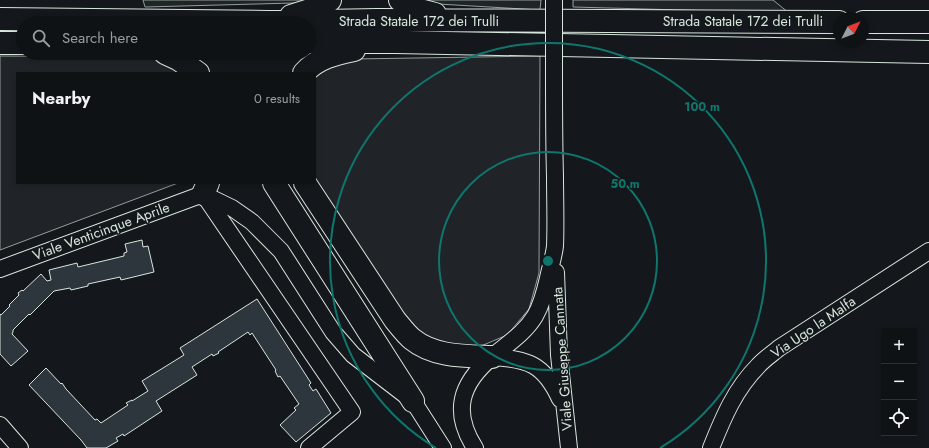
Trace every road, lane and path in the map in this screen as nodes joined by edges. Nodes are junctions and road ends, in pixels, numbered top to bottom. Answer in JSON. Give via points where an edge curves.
{"nodes":[{"id":1,"x":330,"y":0,"type":"edge"},
{"id":2,"x":400,"y":0,"type":"edge"},
{"id":3,"x":554,"y":0,"type":"edge"},
{"id":4,"x":289,"y":16,"type":"edge"},
{"id":5,"x":0,"y":19,"type":"edge"},
{"id":6,"x":16,"y":19,"type":"edge"},
{"id":7,"x":463,"y":20,"type":"junction"},
{"id":8,"x":316,"y":21,"type":"edge"},
{"id":9,"x":833,"y":22,"type":"edge"},
{"id":10,"x":869,"y":22,"type":"edge"},
{"id":11,"x":929,"y":22,"type":"edge"},
{"id":12,"x":316,"y":42,"type":"edge"},
{"id":13,"x":395,"y":42,"type":"junction"},
{"id":14,"x":0,"y":43,"type":"edge"},
{"id":15,"x":16,"y":43,"type":"edge"},
{"id":16,"x":929,"y":52,"type":"edge"},
{"id":17,"x":179,"y":60,"type":"edge"},
{"id":18,"x":197,"y":72,"type":"edge"},
{"id":19,"x":305,"y":72,"type":"edge"},
{"id":20,"x":275,"y":184,"type":"edge"},
{"id":21,"x":306,"y":184,"type":"edge"},
{"id":22,"x":206,"y":189,"type":"edge"},
{"id":23,"x":555,"y":247,"type":"junction"},
{"id":24,"x":929,"y":251,"type":"edge"},
{"id":25,"x":0,"y":269,"type":"edge"},
{"id":26,"x":492,"y":357,"type":"junction"},
{"id":27,"x":413,"y":401,"type":"junction"},
{"id":28,"x":565,"y":418,"type":"junction"},
{"id":29,"x":0,"y":425,"type":"edge"},
{"id":30,"x":20,"y":448,"type":"edge"},
{"id":31,"x":309,"y":448,"type":"edge"},
{"id":32,"x":443,"y":448,"type":"edge"},
{"id":33,"x":475,"y":448,"type":"edge"},
{"id":34,"x":569,"y":448,"type":"edge"},
{"id":35,"x":711,"y":448,"type":"edge"}],
"edges":[{"from":1,"to":4,"type":"highway","via":[[313,9]]},
{"from":2,"to":7,"type":"highway","via":[[422,11]]},
{"from":3,"to":23,"type":"street","bridge":true},
{"from":5,"to":6,"type":"highway","name":"Strada Statale 172 dei Trulli"},
{"from":7,"to":8,"type":"highway","name":"Strada Statale 172 dei Trulli"},
{"from":7,"to":9,"type":"highway","name":"Strada Statale 172 dei Trulli"},
{"from":10,"to":11,"type":"highway"},
{"from":12,"to":13,"type":"highway","name":"Strada Statale 172 dei Trulli"},
{"from":13,"to":16,"type":"highway","name":"Strada Statale 172 dei Trulli"},
{"from":13,"to":19,"type":"highway","via":[[331,55],[317,61]]},
{"from":14,"to":15,"type":"highway"},
{"from":17,"to":18,"type":"highway"},
{"from":20,"to":27,"type":"highway"},
{"from":21,"to":26,"type":"highway","via":[[395,320],[412,339],[427,348],[446,354]]},
{"from":22,"to":25,"type":"street","name":"Viale Venticinque Aprile"},
{"from":22,"to":27,"type":"street","via":[[252,222],[281,251],[333,332],[353,355]]},
{"from":22,"to":31,"type":"street","via":[[352,412]]},
{"from":23,"to":26,"type":"street","via":[[545,293],[536,315],[512,343]]},
{"from":23,"to":28,"type":"street","name":"Viale Giuseppe Cannata","via":[[559,355]]},
{"from":24,"to":35,"type":"street","name":"Via Ugo la Malfa","via":[[779,348],[758,365],[730,404]]},
{"from":26,"to":28,"type":"street","via":[[513,358],[526,362],[546,374],[560,398]]},
{"from":26,"to":33,"type":"street","via":[[466,390],[461,405],[463,423]]},
{"from":27,"to":32,"type":"street"},
{"from":28,"to":34,"type":"street","name":"Viale Giuseppe Cannata"},
{"from":29,"to":30,"type":"street"}]}
